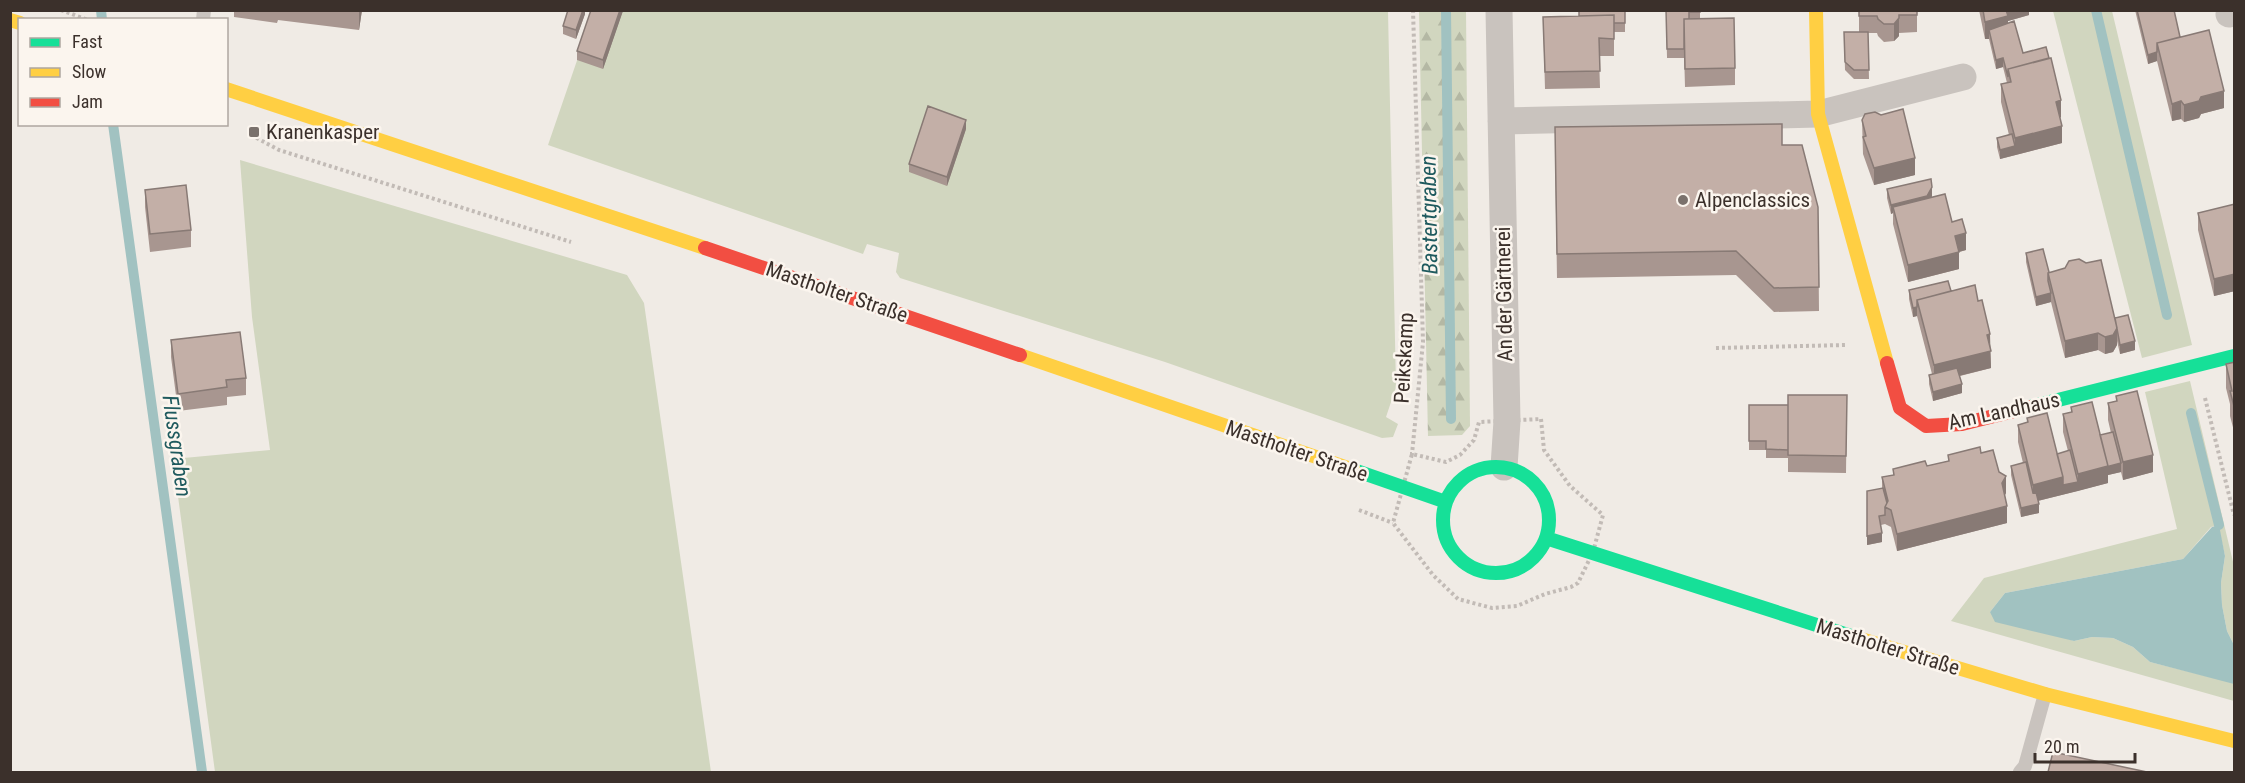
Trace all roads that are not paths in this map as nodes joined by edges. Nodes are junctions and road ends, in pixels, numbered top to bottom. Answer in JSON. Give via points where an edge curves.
{"nodes":[{"id":1,"x":1499,"y":10,"type":"edge"},
{"id":2,"x":1816,"y":10,"type":"edge"},
{"id":3,"x":1963,"y":77,"type":"dead end"},
{"id":4,"x":228,"y":90,"type":"edge"},
{"id":5,"x":1818,"y":114,"type":"junction"},
{"id":6,"x":1501,"y":121,"type":"junction"},
{"id":7,"x":2235,"y":356,"type":"edge"},
{"id":8,"x":1504,"y":467,"type":"junction"},
{"id":9,"x":1446,"y":502,"type":"junction"},
{"id":10,"x":1546,"y":538,"type":"junction"},
{"id":11,"x":2044,"y":694,"type":"junction"},
{"id":12,"x":2235,"y":741,"type":"edge"},
{"id":13,"x":2020,"y":772,"type":"edge"}],
"edges":[{"from":1,"to":6,"type":"street","name":"An der Gärtnerei"},
{"from":2,"to":5,"type":"street","name":"Am Landhaus"},
{"from":3,"to":5,"type":"street"},
{"from":4,"to":9,"type":"street","name":"Mastholter Straße","via":[[850,296]]},
{"from":5,"to":6,"type":"street"},
{"from":5,"to":7,"type":"street","name":"Am Landhaus","via":[[1900,408],[1926,426],[1962,424]]},
{"from":6,"to":8,"type":"street","name":"An der Gärtnerei","via":[[1507,421]]},
{"from":8,"to":9,"type":"street","via":[[1486,467],[1469,474],[1455,486]]},
{"from":8,"to":10,"type":"street","via":[[1525,476],[1542,493],[1548,507]]},
{"from":9,"to":10,"type":"street","via":[[1442,518],[1451,550],[1477,570],[1510,572],[1538,553]]},
{"from":10,"to":11,"type":"street","name":"Mastholter Straße"},
{"from":11,"to":12,"type":"street","name":"Mastholter Straße"},
{"from":11,"to":13,"type":"lane","via":[[2025,766]]}]}
